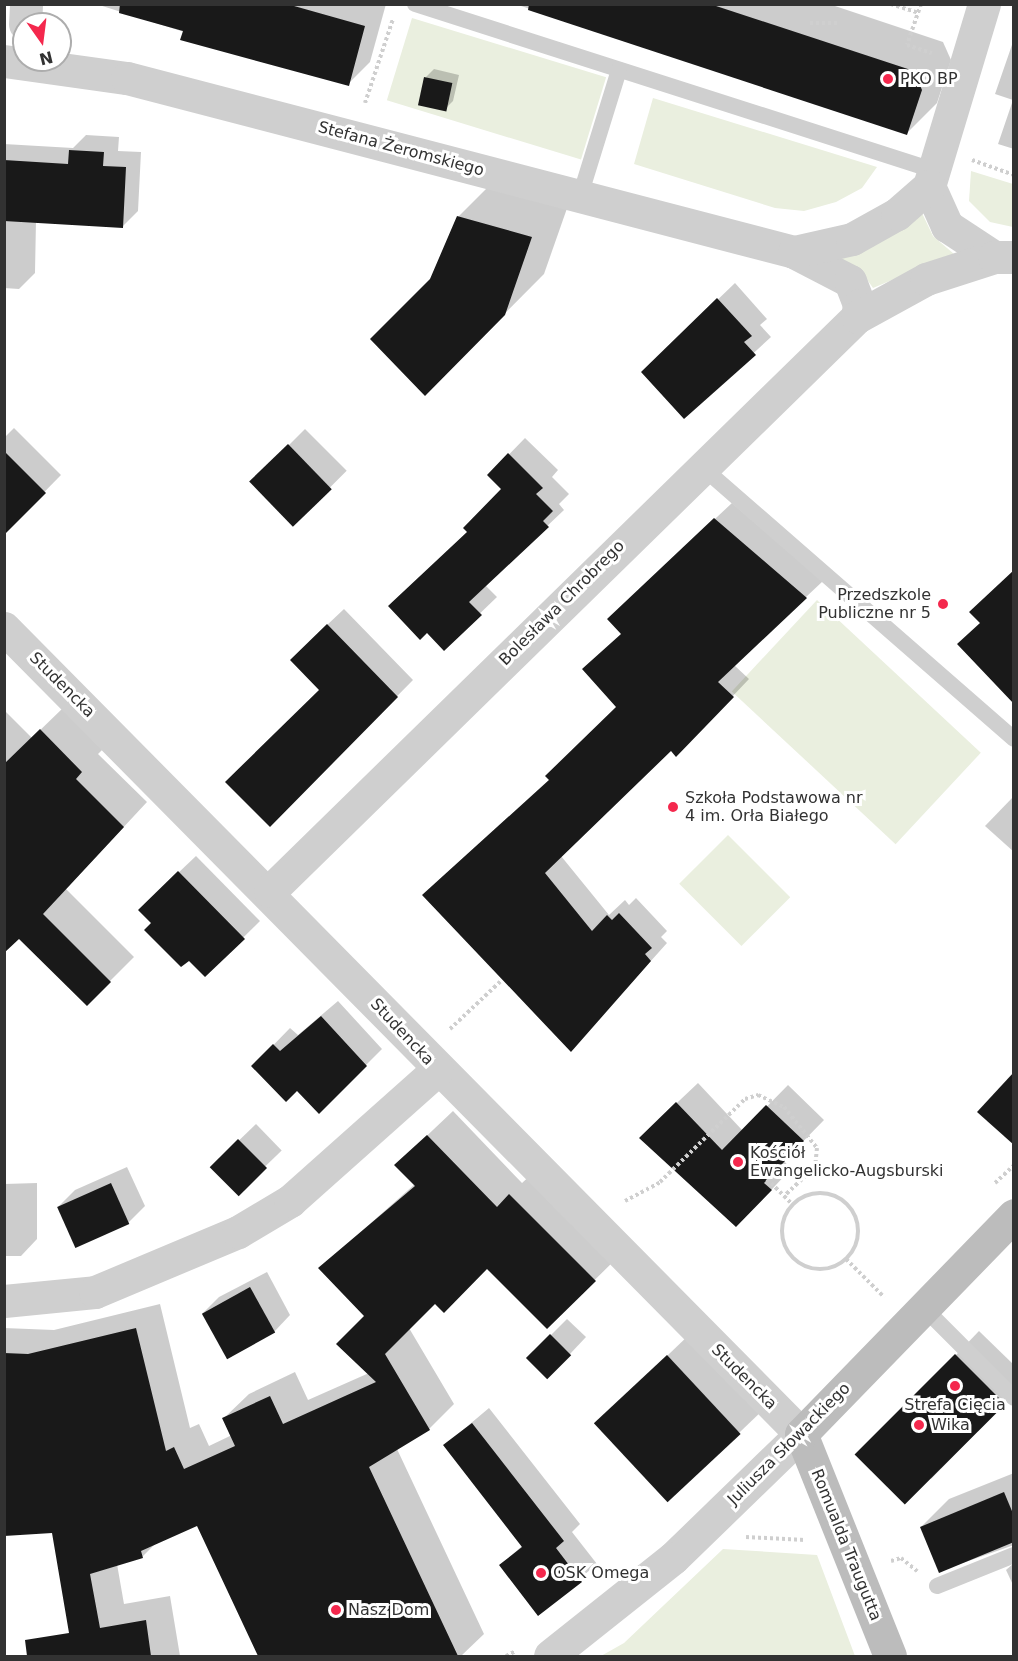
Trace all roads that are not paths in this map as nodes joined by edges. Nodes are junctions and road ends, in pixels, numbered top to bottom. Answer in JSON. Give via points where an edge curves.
{"nodes":[{"id":1,"x":415,"y":4,"type":"edge"},
{"id":2,"x":984,"y":4,"type":"edge"},
{"id":3,"x":72,"y":68,"type":"edge"},
{"id":4,"x":619,"y":70,"type":"junction"},
{"id":5,"x":931,"y":178,"type":"junction"},
{"id":6,"x":580,"y":196,"type":"junction"},
{"id":7,"x":794,"y":252,"type":"junction"},
{"id":8,"x":1004,"y":257,"type":"edge"},
{"id":9,"x":857,"y":317,"type":"junction"},
{"id":10,"x":701,"y":466,"type":"junction"},
{"id":11,"x":4,"y":628,"type":"edge"},
{"id":12,"x":1014,"y":739,"type":"edge"},
{"id":13,"x":270,"y":891,"type":"junction"},
{"id":14,"x":437,"y":1070,"type":"junction"},
{"id":15,"x":1014,"y":1215,"type":"edge"},
{"id":16,"x":4,"y":1301,"type":"edge"},
{"id":17,"x":924,"y":1308,"type":"junction"},
{"id":18,"x":1014,"y":1398,"type":"edge"},
{"id":19,"x":801,"y":1434,"type":"junction"},
{"id":20,"x":1014,"y":1555,"type":"edge"},
{"id":21,"x":937,"y":1586,"type":"road end"},
{"id":22,"x":535,"y":1652,"type":"edge"},
{"id":23,"x":890,"y":1656,"type":"edge"}],
"edges":[{"from":1,"to":4,"type":"lane"},
{"from":2,"to":5,"type":"street"},
{"from":3,"to":6,"type":"street","name":"Stefana Żeromskiego","via":[[127,78]]},
{"from":4,"to":5,"type":"lane"},
{"from":4,"to":6,"type":"lane"},
{"from":5,"to":7,"type":"street","via":[[897,214],[861,234]]},
{"from":5,"to":8,"type":"street","via":[[947,226]]},
{"from":6,"to":7,"type":"street","name":"Stefana Żeromskiego"},
{"from":7,"to":9,"type":"street","name":"Stefana Żeromskiego","via":[[850,281],[860,305]]},
{"from":8,"to":9,"type":"street","name":"Bolesława Chrobrego","via":[[926,279]]},
{"from":9,"to":10,"type":"street","name":"Bolesława Chrobrego"},
{"from":10,"to":12,"type":"lane"},
{"from":10,"to":13,"type":"street","name":"Bolesława Chrobrego"},
{"from":11,"to":13,"type":"street","name":"Studencka"},
{"from":13,"to":14,"type":"street","name":"Studencka"},
{"from":14,"to":16,"type":"street","via":[[290,1201],[238,1232],[96,1292]]},
{"from":14,"to":19,"type":"street","name":"Studencka"},
{"from":15,"to":17,"type":"street","name":"Juliusza Słowackiego"},
{"from":17,"to":18,"type":"lane"},
{"from":17,"to":19,"type":"street","name":"Juliusza Słowackiego"},
{"from":19,"to":22,"type":"street","name":"Juliusza Słowackiego","via":[[673,1558]]},
{"from":19,"to":23,"type":"street","name":"Romualda Traugutta"},
{"from":20,"to":21,"type":"lane"}]}
